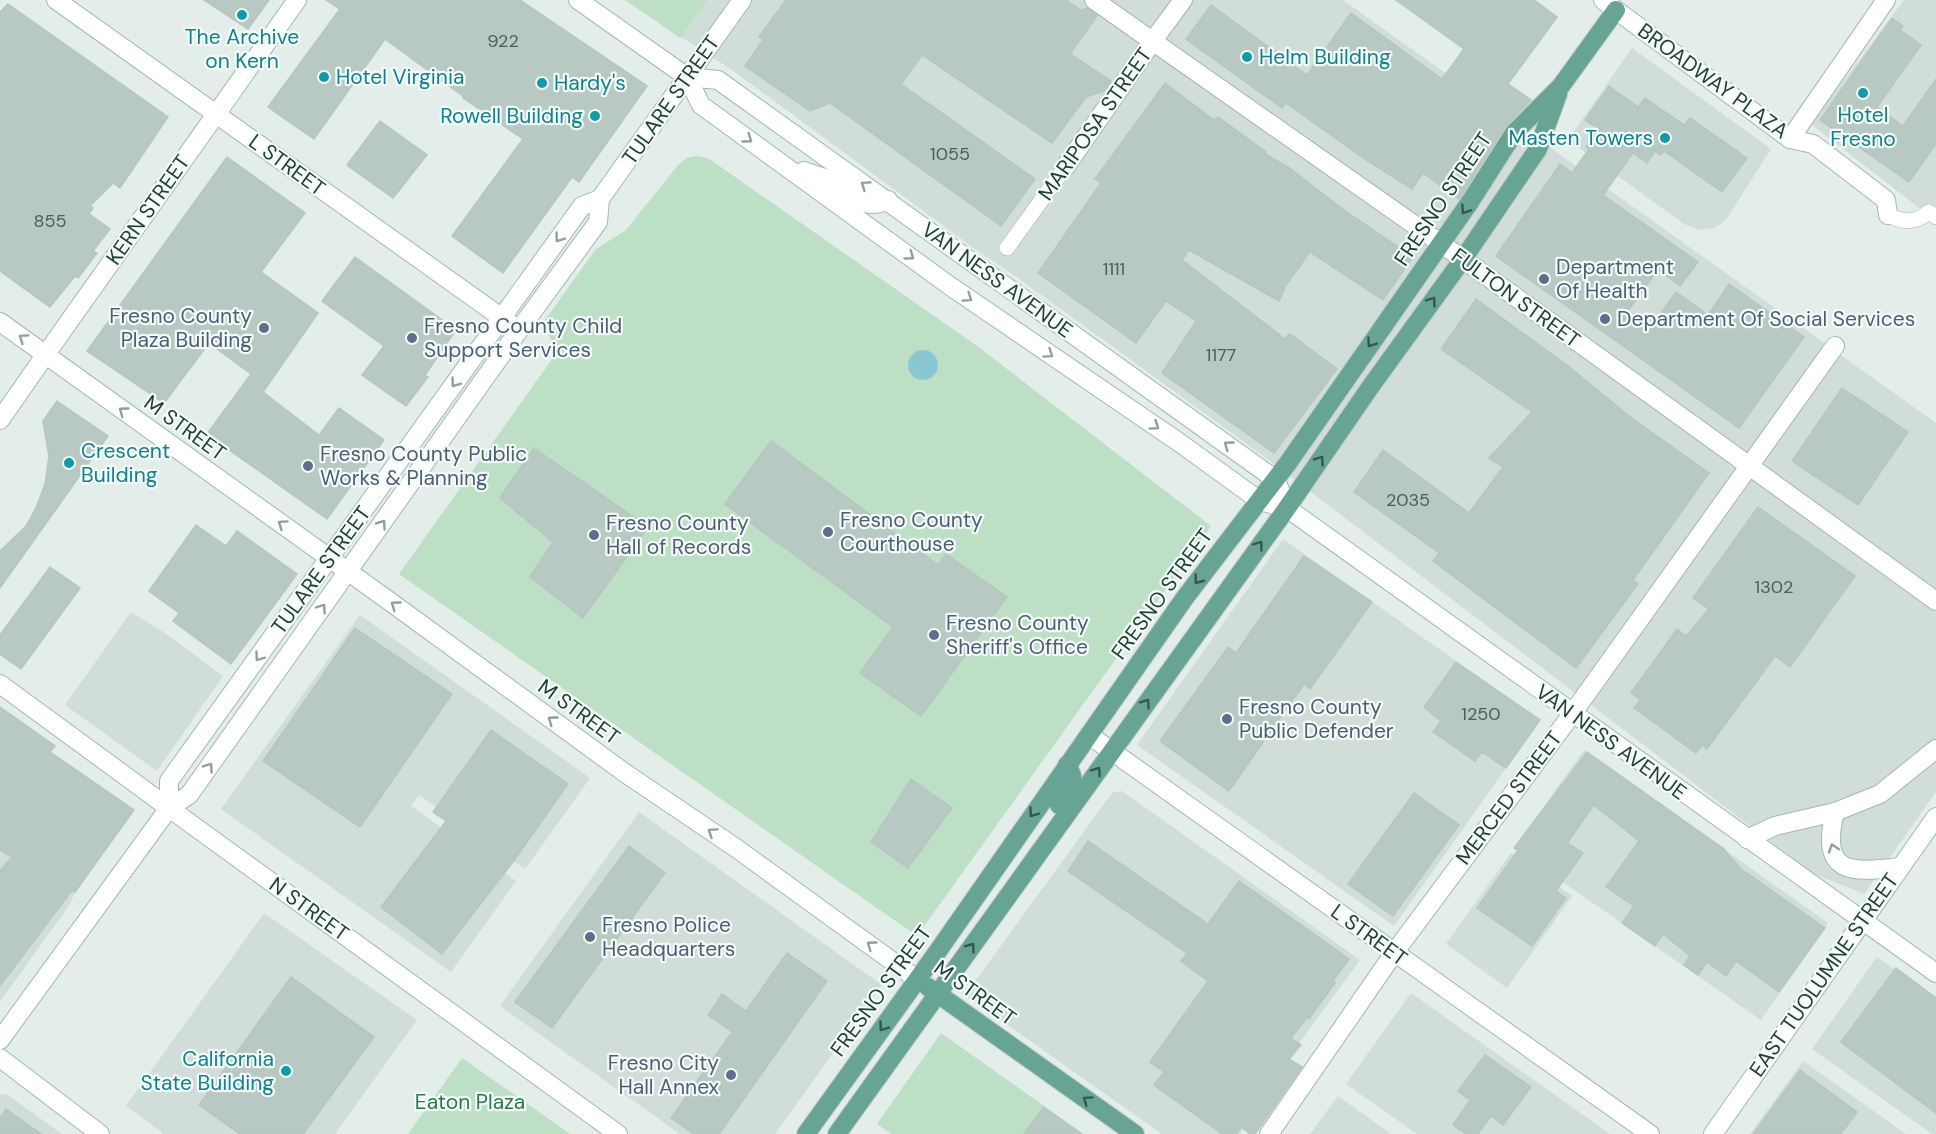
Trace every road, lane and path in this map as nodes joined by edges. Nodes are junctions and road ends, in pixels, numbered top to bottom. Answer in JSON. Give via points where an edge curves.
{"nodes":[{"id":1,"x":56,"y":0,"type":"edge"},
{"id":2,"x":297,"y":0,"type":"edge"},
{"id":3,"x":578,"y":0,"type":"edge"},
{"id":4,"x":742,"y":0,"type":"edge"},
{"id":5,"x":1094,"y":0,"type":"edge"},
{"id":6,"x":1183,"y":0,"type":"edge"},
{"id":7,"x":1886,"y":0,"type":"edge"},
{"id":8,"x":1610,"y":5,"type":"edge"},
{"id":9,"x":1152,"y":42,"type":"junction"},
{"id":10,"x":687,"y":77,"type":"junction"},
{"id":11,"x":1561,"y":86,"type":"junction"},
{"id":12,"x":216,"y":114,"type":"junction"},
{"id":13,"x":1790,"y":139,"type":"junction"},
{"id":14,"x":777,"y":161,"type":"junction"},
{"id":15,"x":1066,"y":166,"type":"joint"},
{"id":16,"x":600,"y":199,"type":"junction"},
{"id":17,"x":888,"y":200,"type":"junction"},
{"id":18,"x":1888,"y":215,"type":"joint"},
{"id":19,"x":1936,"y":217,"type":"edge"},
{"id":20,"x":1441,"y":244,"type":"junction"},
{"id":21,"x":1007,"y":248,"type":"dead end"},
{"id":22,"x":1462,"y":259,"type":"junction"},
{"id":23,"x":502,"y":318,"type":"junction"},
{"id":24,"x":0,"y":322,"type":"edge"},
{"id":25,"x":519,"y":330,"type":"junction"},
{"id":26,"x":1835,"y":346,"type":"dead end"},
{"id":27,"x":46,"y":354,"type":"junction"},
{"id":28,"x":0,"y":420,"type":"edge"},
{"id":29,"x":1748,"y":465,"type":"junction"},
{"id":30,"x":1276,"y":480,"type":"junction"},
{"id":31,"x":1260,"y":501,"type":"junction"},
{"id":32,"x":1287,"y":508,"type":"junction"},
{"id":33,"x":329,"y":558,"type":"junction"},
{"id":34,"x":348,"y":572,"type":"junction"},
{"id":35,"x":1936,"y":601,"type":"edge"},
{"id":36,"x":0,"y":684,"type":"edge"},
{"id":37,"x":1572,"y":714,"type":"junction"},
{"id":38,"x":1089,"y":735,"type":"junction"},
{"id":39,"x":1936,"y":749,"type":"edge"},
{"id":40,"x":1112,"y":751,"type":"junction"},
{"id":41,"x":1066,"y":765,"type":"junction"},
{"id":42,"x":169,"y":808,"type":"junction"},
{"id":43,"x":1835,"y":812,"type":"junction"},
{"id":44,"x":1936,"y":817,"type":"edge"},
{"id":45,"x":1747,"y":839,"type":"junction"},
{"id":46,"x":1900,"y":867,"type":"junction"},
{"id":47,"x":1012,"y":893,"type":"junction"},
{"id":48,"x":1864,"y":922,"type":"junction"},
{"id":49,"x":1394,"y":953,"type":"junction"},
{"id":50,"x":1936,"y":973,"type":"edge"},
{"id":51,"x":918,"y":980,"type":"junction"},
{"id":52,"x":937,"y":994,"type":"junction"},
{"id":53,"x":0,"y":1040,"type":"edge"},
{"id":54,"x":0,"y":1058,"type":"edge"},
{"id":55,"x":100,"y":1134,"type":"edge"},
{"id":56,"x":618,"y":1134,"type":"edge"},
{"id":57,"x":806,"y":1134,"type":"edge"},
{"id":58,"x":837,"y":1134,"type":"edge"},
{"id":59,"x":1135,"y":1134,"type":"edge"},
{"id":60,"x":1269,"y":1134,"type":"edge"},
{"id":61,"x":1650,"y":1134,"type":"edge"},
{"id":62,"x":1713,"y":1134,"type":"edge"}],
"edges":[{"from":1,"to":12,"type":"main road","name":"L STREET"},
{"from":2,"to":12,"type":"main road","name":"KERN STREET"},
{"from":3,"to":10,"type":"main road","name":"VAN NESS AVENUE"},
{"from":4,"to":10,"type":"main road","name":"TULARE STREET"},
{"from":5,"to":9,"type":"main road","name":"FULTON STREET"},
{"from":6,"to":9,"type":"main road","name":"MARIPOSA STREET"},
{"from":7,"to":13,"type":"main road"},
{"from":8,"to":11,"type":"main road","name":"FRESNO STREET"},
{"from":8,"to":13,"type":"main road","name":"BROADWAY PLAZA"},
{"from":9,"to":15,"type":"main road","name":"MARIPOSA STREET"},
{"from":9,"to":20,"type":"main road","name":"FULTON STREET"},
{"from":10,"to":14,"type":"main road","name":"VAN NESS AVENUE","one_way":true,"via":[[701,105]]},
{"from":10,"to":16,"type":"main road","name":"TULARE STREET"},
{"from":17,"to":10,"type":"main road","name":"VAN NESS AVENUE","one_way":true,"via":[[718,80]]},
{"from":11,"to":20,"type":"main road","name":"FRESNO STREET","one_way":true,"via":[[1514,133]]},
{"from":11,"to":22,"type":"main road","name":"FRESNO STREET","via":[[1538,149]]},
{"from":12,"to":23,"type":"main road","name":"L STREET"},
{"from":12,"to":27,"type":"main road","name":"KERN STREET"},
{"from":13,"to":18,"type":"main road","name":"BROADWAY PLAZA","via":[[1813,144],[1886,200]]},
{"from":14,"to":17,"type":"main road","via":[[836,183],[863,203]]},
{"from":14,"to":31,"type":"main road","name":"VAN NESS AVENUE","one_way":true},
{"from":15,"to":21,"type":"street","name":"MARIPOSA STREET"},
{"from":16,"to":23,"type":"main road","name":"TULARE STREET","one_way":true,"via":[[582,206]]},
{"from":16,"to":25,"type":"main road","name":"TULARE STREET","via":[[598,222]]},
{"from":30,"to":17,"type":"main road","name":"VAN NESS AVENUE","one_way":true},
{"from":18,"to":19,"type":"street","via":[[1905,222],[1929,212]]},
{"from":20,"to":22,"type":"main road","name":"FULTON STREET"},
{"from":20,"to":30,"type":"main road","name":"FRESNO STREET","one_way":true},
{"from":22,"to":29,"type":"main road","name":"FULTON STREET"},
{"from":32,"to":22,"type":"main road","name":"FRESNO STREET","one_way":true},
{"from":23,"to":25,"type":"main road","name":"L STREET"},
{"from":23,"to":33,"type":"main road","name":"TULARE STREET","one_way":true},
{"from":27,"to":24,"type":"main road","name":"M STREET","one_way":true},
{"from":34,"to":25,"type":"main road","name":"TULARE STREET","one_way":true},
{"from":26,"to":29,"type":"main road","name":"MERCED STREET"},
{"from":27,"to":28,"type":"main road","name":"KERN STREET"},
{"from":33,"to":27,"type":"main road","name":"M STREET","one_way":true},
{"from":29,"to":35,"type":"main road","name":"FULTON STREET"},
{"from":29,"to":37,"type":"main road","name":"MERCED STREET"},
{"from":30,"to":31,"type":"main road","name":"FRESNO STREET"},
{"from":30,"to":32,"type":"main road"},
{"from":31,"to":32,"type":"main road","name":"VAN NESS AVENUE"},
{"from":31,"to":38,"type":"main road","name":"FRESNO STREET","one_way":true,"via":[[1184,599]]},
{"from":32,"to":37,"type":"main road","name":"VAN NESS AVENUE"},
{"from":40,"to":32,"type":"main road","name":"FRESNO STREET","one_way":true},
{"from":33,"to":34,"type":"main road","name":"M STREET"},
{"from":33,"to":42,"type":"main road","name":"TULARE STREET","one_way":true,"via":[[170,781]]},
{"from":42,"to":34,"type":"main road","name":"TULARE STREET","one_way":true,"via":[[189,795]]},
{"from":51,"to":34,"type":"main road","name":"M STREET","one_way":true},
{"from":36,"to":42,"type":"main road","name":"N STREET"},
{"from":37,"to":45,"type":"main road","name":"VAN NESS AVENUE"},
{"from":37,"to":49,"type":"main road","name":"MERCED STREET"},
{"from":38,"to":40,"type":"main road","name":"L STREET"},
{"from":38,"to":41,"type":"main road","name":"FRESNO STREET"},
{"from":39,"to":43,"type":"main road","via":[[1880,794]]},
{"from":47,"to":40,"type":"main road","name":"FRESNO STREET","one_way":true},
{"from":40,"to":49,"type":"main road","name":"L STREET"},
{"from":41,"to":47,"type":"main road","via":[[1073,785],[1022,861]]},
{"from":41,"to":51,"type":"main road","name":"FRESNO STREET","one_way":true},
{"from":42,"to":53,"type":"main road","name":"TULARE STREET"},
{"from":42,"to":56,"type":"main road","name":"N STREET"},
{"from":43,"to":45,"type":"main road","via":[[1776,826]]},
{"from":46,"to":43,"type":"main road","one_way":true,"via":[[1863,871],[1848,869],[1839,862],[1830,839]]},
{"from":44,"to":46,"type":"main road","name":"EAST TUOLUMNE STREET"},
{"from":45,"to":48,"type":"main road","name":"VAN NESS AVENUE"},
{"from":46,"to":48,"type":"main road","name":"EAST TUOLUMNE STREET"},
{"from":52,"to":47,"type":"main road","name":"FRESNO STREET","one_way":true},
{"from":48,"to":50,"type":"main road","name":"VAN NESS AVENUE"},
{"from":48,"to":62,"type":"main road","name":"EAST TUOLUMNE STREET"},
{"from":49,"to":60,"type":"main road","name":"MERCED STREET"},
{"from":49,"to":61,"type":"main road","name":"L STREET"},
{"from":51,"to":52,"type":"main road","name":"M STREET"},
{"from":51,"to":57,"type":"main road","name":"FRESNO STREET","one_way":true},
{"from":52,"to":58,"type":"main road","name":"FRESNO STREET"},
{"from":59,"to":52,"type":"main road","name":"M STREET","one_way":true},
{"from":54,"to":55,"type":"main road"}]}
